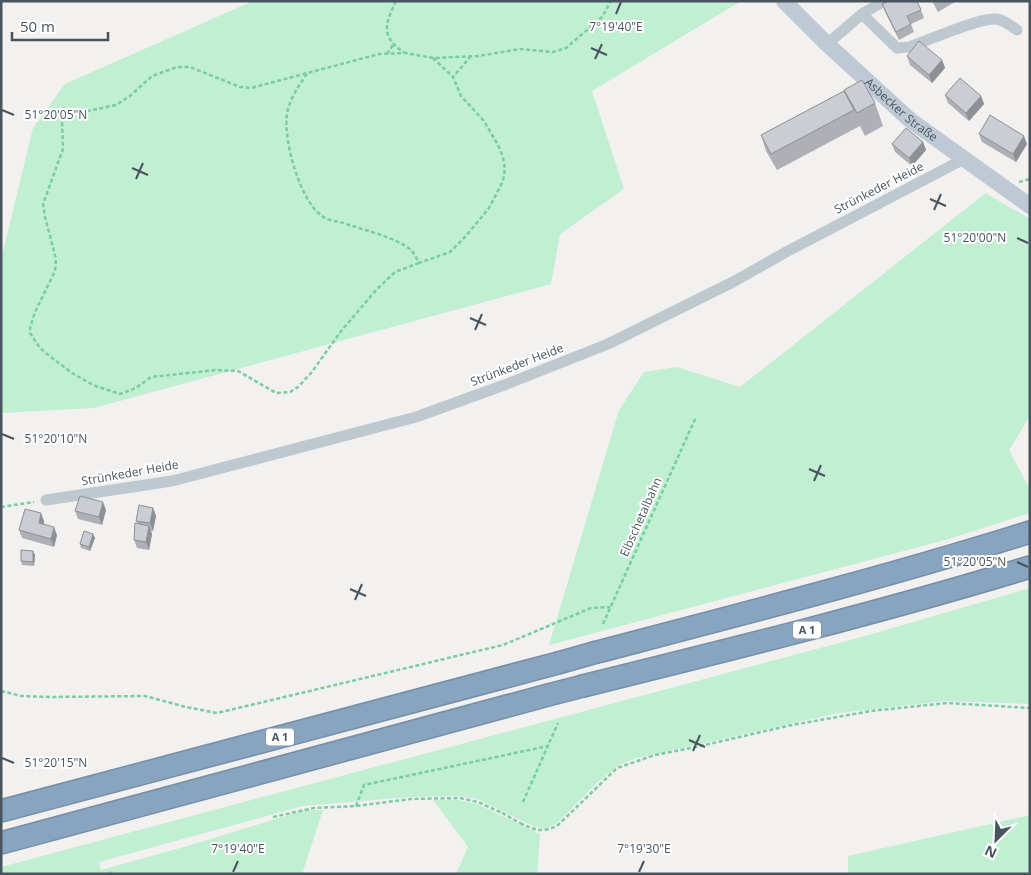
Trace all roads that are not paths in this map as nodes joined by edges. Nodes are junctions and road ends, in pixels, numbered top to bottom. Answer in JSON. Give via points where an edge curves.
{"nodes":[{"id":1,"x":784,"y":1,"type":"edge"},
{"id":2,"x":884,"y":1,"type":"edge"},
{"id":3,"x":862,"y":14,"type":"junction"},
{"id":4,"x":1017,"y":30,"type":"dead end"},
{"id":5,"x":827,"y":44,"type":"junction"},
{"id":6,"x":964,"y":160,"type":"junction"},
{"id":7,"x":1030,"y":206,"type":"edge"},
{"id":8,"x":46,"y":500,"type":"road end"},
{"id":9,"x":1030,"y":532,"type":"edge"},
{"id":10,"x":1030,"y":567,"type":"edge"},
{"id":11,"x":1,"y":810,"type":"edge"},
{"id":12,"x":1,"y":843,"type":"edge"}],
"edges":[{"from":1,"to":5,"type":"main road","name":"Asbecker Straße"},
{"from":2,"to":3,"type":"street"},
{"from":3,"to":4,"type":"street","via":[[900,49],[990,19],[1008,23]]},
{"from":3,"to":5,"type":"street"},
{"from":5,"to":6,"type":"main road","name":"Asbecker Straße","via":[[910,120]]},
{"from":6,"to":7,"type":"main road","name":"Asbecker Straße"},
{"from":6,"to":8,"type":"street","name":"Strünkeder Heide","via":[[608,344],[507,384],[416,417],[214,470]]},
{"from":9,"to":11,"type":"highway","number":"A 1","bridge":true,"via":[[810,596]]},
{"from":10,"to":12,"type":"highway","number":"A 1","bridge":true,"via":[[802,632],[583,686]]}]}
